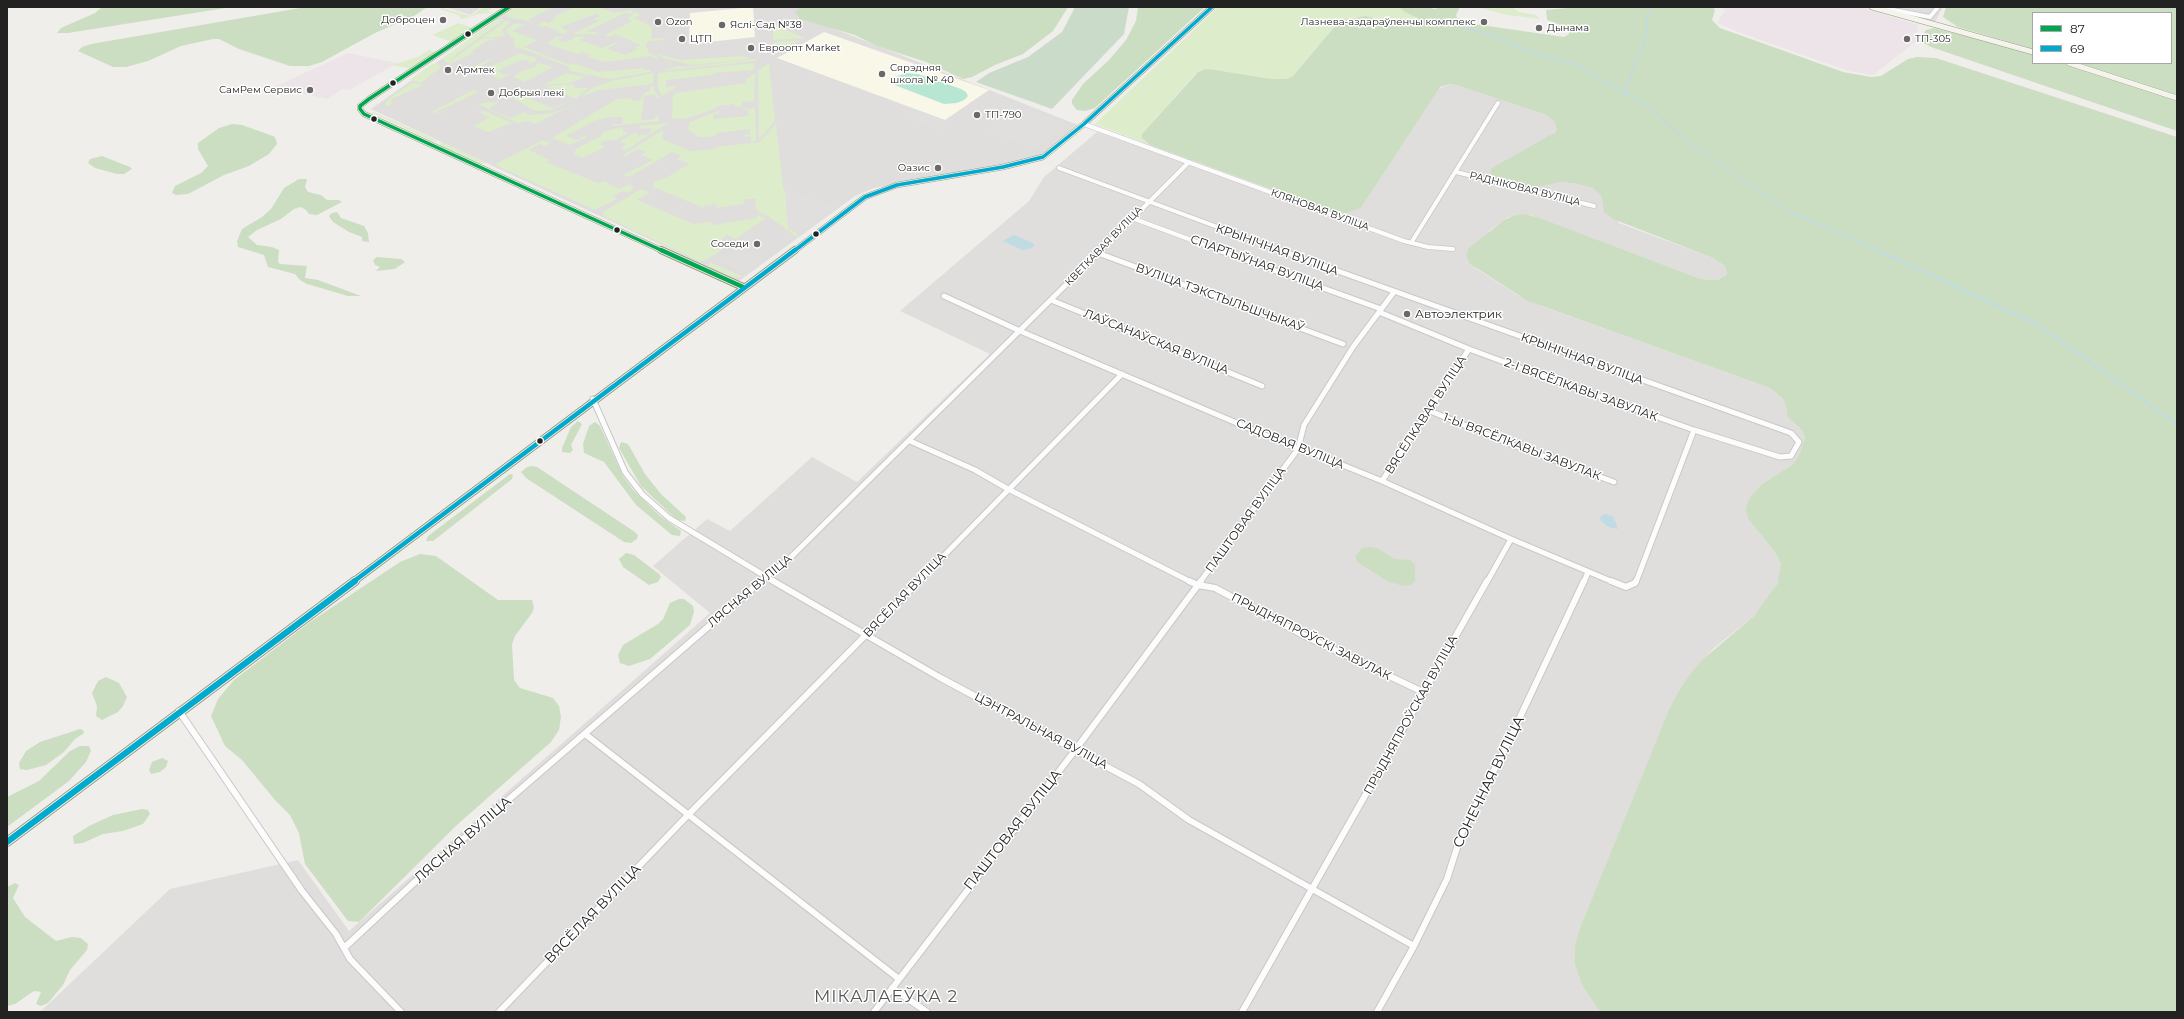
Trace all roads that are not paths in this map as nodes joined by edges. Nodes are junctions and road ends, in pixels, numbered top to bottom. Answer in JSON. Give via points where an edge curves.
{"nodes":[{"id":1,"x":509,"y":7,"type":"edge"},
{"id":2,"x":1212,"y":7,"type":"edge"},
{"id":3,"x":1873,"y":7,"type":"edge"},
{"id":4,"x":1938,"y":7,"type":"edge"},
{"id":5,"x":2032,"y":52,"type":"edge"},
{"id":6,"x":2072,"y":64,"type":"edge"},
{"id":7,"x":2177,"y":98,"type":"edge"},
{"id":8,"x":1498,"y":103,"type":"dead end"},
{"id":9,"x":1084,"y":124,"type":"junction"},
{"id":10,"x":1189,"y":162,"type":"junction"},
{"id":11,"x":1059,"y":168,"type":"dead end"},
{"id":12,"x":1456,"y":172,"type":"junction"},
{"id":13,"x":1147,"y":202,"type":"junction"},
{"id":14,"x":1594,"y":206,"type":"dead end"},
{"id":15,"x":1132,"y":218,"type":"junction"},
{"id":16,"x":1410,"y":243,"type":"junction"},
{"id":17,"x":1453,"y":249,"type":"dead end"},
{"id":18,"x":1098,"y":253,"type":"junction"},
{"id":19,"x":742,"y":287,"type":"junction"},
{"id":20,"x":1394,"y":292,"type":"junction"},
{"id":21,"x":944,"y":296,"type":"dead end"},
{"id":22,"x":1051,"y":300,"type":"junction"},
{"id":23,"x":1380,"y":310,"type":"junction"},
{"id":24,"x":1020,"y":331,"type":"junction"},
{"id":25,"x":1343,"y":344,"type":"dead end"},
{"id":26,"x":1469,"y":349,"type":"junction"},
{"id":27,"x":1122,"y":374,"type":"junction"},
{"id":28,"x":1262,"y":386,"type":"dead end"},
{"id":29,"x":593,"y":399,"type":"junction"},
{"id":30,"x":1430,"y":411,"type":"junction"},
{"id":31,"x":1694,"y":430,"type":"junction"},
{"id":32,"x":910,"y":441,"type":"junction"},
{"id":33,"x":1298,"y":449,"type":"junction"},
{"id":34,"x":1382,"y":481,"type":"junction"},
{"id":35,"x":1614,"y":482,"type":"dead end"},
{"id":36,"x":1008,"y":489,"type":"junction"},
{"id":37,"x":1510,"y":539,"type":"junction"},
{"id":38,"x":1588,"y":572,"type":"junction"},
{"id":39,"x":767,"y":578,"type":"junction"},
{"id":40,"x":1198,"y":584,"type":"junction"},
{"id":41,"x":866,"y":635,"type":"junction"},
{"id":42,"x":1423,"y":692,"type":"junction"},
{"id":43,"x":179,"y":710,"type":"junction"},
{"id":44,"x":585,"y":734,"type":"junction"},
{"id":45,"x":1076,"y":749,"type":"junction"},
{"id":46,"x":688,"y":816,"type":"junction"},
{"id":47,"x":7,"y":842,"type":"edge"},
{"id":48,"x":1312,"y":890,"type":"junction"},
{"id":49,"x":1414,"y":946,"type":"junction"},
{"id":50,"x":344,"y":948,"type":"junction"},
{"id":51,"x":899,"y":979,"type":"junction"},
{"id":52,"x":892,"y":988,"type":"junction"},
{"id":53,"x":401,"y":1012,"type":"edge"},
{"id":54,"x":499,"y":1012,"type":"edge"},
{"id":55,"x":874,"y":1012,"type":"edge"},
{"id":56,"x":927,"y":1012,"type":"edge"},
{"id":57,"x":1242,"y":1012,"type":"edge"},
{"id":58,"x":1377,"y":1012,"type":"edge"}],
"edges":[{"from":1,"to":19,"type":"main road","via":[[360,106],[360,109],[364,114]]},
{"from":2,"to":9,"type":"main road"},
{"from":3,"to":4,"type":"street","via":[[1932,17]]},
{"from":3,"to":5,"type":"main road"},
{"from":6,"to":7,"type":"main road"},
{"from":8,"to":12,"type":"street","name":"РАДНІКОВАЯ ВУЛІЦА"},
{"from":9,"to":10,"type":"street","name":"КЛЯНОВАЯ ВУЛІЦА"},
{"from":9,"to":19,"type":"main road","via":[[1060,145],[1035,160],[896,185],[865,197]]},
{"from":10,"to":13,"type":"street","name":"КВЕТКАВАЯ ВУЛІЦА"},
{"from":10,"to":16,"type":"street","name":"КЛЯНОВАЯ ВУЛІЦА"},
{"from":11,"to":13,"type":"street","name":"КРЫНІЧНАЯ ВУЛІЦА"},
{"from":12,"to":14,"type":"street","name":"РАДНІКОВАЯ ВУЛІЦА"},
{"from":12,"to":16,"type":"street","name":"РАДНІКОВАЯ ВУЛІЦА"},
{"from":13,"to":15,"type":"street","name":"КВЕТКАВАЯ ВУЛІЦА"},
{"from":13,"to":20,"type":"street","name":"КРЫНІЧНАЯ ВУЛІЦА"},
{"from":15,"to":18,"type":"street","name":"КВЕТКАВАЯ ВУЛІЦА"},
{"from":15,"to":23,"type":"street","name":"СПАРТЫЎНАЯ ВУЛІЦА"},
{"from":16,"to":17,"type":"street","name":"КЛЯНОВАЯ ВУЛІЦА"},
{"from":18,"to":22,"type":"street","name":"КВЕТКАВАЯ ВУЛІЦА"},
{"from":18,"to":25,"type":"street","name":"ВУЛІЦА ТЭКСТЫЛЬШЧЫКАЎ"},
{"from":19,"to":29,"type":"main road"},
{"from":20,"to":23,"type":"street","name":"ПАШТОВАЯ ВУЛІЦА"},
{"from":20,"to":31,"type":"street","name":"КРЫНІЧНАЯ ВУЛІЦА","via":[[1791,433],[1799,442],[1791,456],[1780,457]]},
{"from":21,"to":24,"type":"street","name":"САДОВАЯ ВУЛІЦА"},
{"from":22,"to":24,"type":"street","name":"КВЕТКАВАЯ ВУЛІЦА"},
{"from":22,"to":28,"type":"street","name":"ЛАЎСАНАЎСКАЯ ВУЛІЦА"},
{"from":23,"to":26,"type":"street"},
{"from":23,"to":33,"type":"street","name":"ПАШТОВАЯ ВУЛІЦА","via":[[1353,347],[1307,421]]},
{"from":24,"to":27,"type":"street","name":"САДОВАЯ ВУЛІЦА"},
{"from":24,"to":32,"type":"street","name":"ЛЯСНАЯ ВУЛІЦА"},
{"from":26,"to":30,"type":"street","name":"ВЯСЁЛКАВАЯ ВУЛІЦА"},
{"from":26,"to":31,"type":"street","name":"2-І ВЯСЁЛКАВЫ ЗАВУЛАК"},
{"from":27,"to":33,"type":"street","name":"САДОВАЯ ВУЛІЦА"},
{"from":27,"to":36,"type":"street","name":"ВЯСЁЛАЯ ВУЛІЦА"},
{"from":29,"to":39,"type":"street","name":"ЦЭНТРАЛЬНАЯ ВУЛІЦА","via":[[625,472],[642,494],[669,518]]},
{"from":29,"to":43,"type":"main road"},
{"from":30,"to":34,"type":"street","name":"ВЯСЁЛКАВАЯ ВУЛІЦА"},
{"from":30,"to":35,"type":"street","name":"1-Ы ВЯСЁЛКАВЫ ЗАВУЛАК"},
{"from":31,"to":38,"type":"street","name":"САДОВАЯ ВУЛІЦА","via":[[1635,583],[1626,586]]},
{"from":32,"to":36,"type":"street","via":[[975,470]]},
{"from":32,"to":39,"type":"street","name":"ЛЯСНАЯ ВУЛІЦА"},
{"from":33,"to":34,"type":"street","name":"САДОВАЯ ВУЛІЦА"},
{"from":33,"to":40,"type":"street","name":"ПАШТОВАЯ ВУЛІЦА"},
{"from":34,"to":37,"type":"street","name":"САДОВАЯ ВУЛІЦА"},
{"from":36,"to":40,"type":"street","name":"ПАШТОВАЯ ВУЛІЦА"},
{"from":36,"to":41,"type":"street","name":"ВЯСЁЛАЯ ВУЛІЦА"},
{"from":37,"to":38,"type":"street","name":"САДОВАЯ ВУЛІЦА"},
{"from":37,"to":42,"type":"street","name":"ПРЫДНЯПРОЎСКАЯ ВУЛІЦА"},
{"from":38,"to":49,"type":"street","name":"СОНЕЧНАЯ ВУЛІЦА","via":[[1505,749],[1462,832],[1447,879]]},
{"from":39,"to":41,"type":"street","name":"ЦЭНТРАЛЬНАЯ ВУЛІЦА"},
{"from":39,"to":44,"type":"street","name":"ЛЯСНАЯ ВУЛІЦА","via":[[751,588]]},
{"from":40,"to":42,"type":"street","name":"ПРЫДНЯПРОЎСКІ ЗАВУЛАК","via":[[1215,588]]},
{"from":40,"to":45,"type":"street","name":"ПАШТОВАЯ ВУЛІЦА"},
{"from":41,"to":45,"type":"street","name":"ЦЭНТРАЛЬНАЯ ВУЛІЦА","via":[[1065,746]]},
{"from":41,"to":46,"type":"street","name":"ВЯСЁЛАЯ ВУЛІЦА"},
{"from":42,"to":48,"type":"street","name":"ПРЫДНЯПРОЎСКАЯ ВУЛІЦА"},
{"from":43,"to":47,"type":"main road"},
{"from":43,"to":50,"type":"street","via":[[302,891]]},
{"from":44,"to":46,"type":"street"},
{"from":44,"to":50,"type":"street","name":"ЛЯСНАЯ ВУЛІЦА","via":[[433,865]]},
{"from":45,"to":48,"type":"street","name":"ЦЭНТРАЛЬНАЯ ВУЛІЦА","via":[[1139,784],[1189,820]]},
{"from":45,"to":51,"type":"street","name":"ПАШТОВАЯ ВУЛІЦА"},
{"from":46,"to":51,"type":"street"},
{"from":46,"to":54,"type":"street","name":"ВЯСЁЛАЯ ВУЛІЦА"},
{"from":48,"to":49,"type":"street"},
{"from":48,"to":57,"type":"street","name":"ПРЫДНЯПРОЎСКАЯ ВУЛІЦА"},
{"from":49,"to":58,"type":"street","name":"СОНЕЧНАЯ ВУЛІЦА"},
{"from":50,"to":53,"type":"street","via":[[350,959]]},
{"from":51,"to":52,"type":"street","name":"ПАШТОВАЯ ВУЛІЦА"},
{"from":52,"to":55,"type":"street","name":"ПАШТОВАЯ ВУЛІЦА"},
{"from":52,"to":56,"type":"street"}]}
